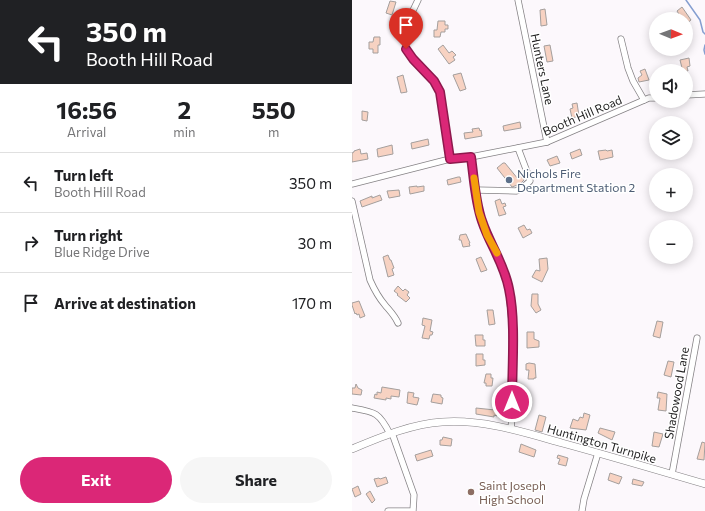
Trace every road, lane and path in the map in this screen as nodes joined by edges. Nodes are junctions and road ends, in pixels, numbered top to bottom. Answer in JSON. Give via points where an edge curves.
{"nodes":[{"id":1,"x":418,"y":0,"type":"edge"},
{"id":2,"x":518,"y":0,"type":"edge"},
{"id":3,"x":621,"y":39,"type":"dead end"},
{"id":4,"x":705,"y":94,"type":"edge"},
{"id":5,"x":693,"y":95,"type":"edge"},
{"id":6,"x":649,"y":99,"type":"edge"},
{"id":7,"x":644,"y":100,"type":"junction"},
{"id":8,"x":547,"y":142,"type":"junction"},
{"id":9,"x":518,"y":148,"type":"junction"},
{"id":10,"x":471,"y":157,"type":"junction"},
{"id":11,"x":450,"y":159,"type":"junction"},
{"id":12,"x":352,"y":184,"type":"edge"},
{"id":13,"x":476,"y":190,"type":"junction"},
{"id":14,"x":352,"y":201,"type":"edge"},
{"id":15,"x":398,"y":323,"type":"dead end"},
{"id":16,"x":697,"y":338,"type":"dead end"},
{"id":17,"x":352,"y":408,"type":"edge"},
{"id":18,"x":510,"y":429,"type":"junction"},
{"id":19,"x":391,"y":434,"type":"junction"},
{"id":20,"x":352,"y":449,"type":"edge"},
{"id":21,"x":598,"y":453,"type":"junction"},
{"id":22,"x":672,"y":474,"type":"junction"},
{"id":23,"x":705,"y":484,"type":"edge"},
{"id":24,"x":388,"y":511,"type":"edge"},
{"id":25,"x":412,"y":511,"type":"edge"},
{"id":26,"x":582,"y":511,"type":"edge"}],
"edges":[{"from":1,"to":11,"type":"street","via":[[407,23],[406,49],[434,81],[440,92]]},
{"from":2,"to":8,"type":"street","name":"Hunters Lane"},
{"from":3,"to":7,"type":"street","via":[[633,81]]},
{"from":4,"to":5,"type":"street"},
{"from":6,"to":7,"type":"street","name":"Booth Hill Road"},
{"from":7,"to":8,"type":"street","name":"Booth Hill Road"},
{"from":8,"to":9,"type":"street","name":"Booth Hill Road"},
{"from":9,"to":10,"type":"street","name":"Booth Hill Road"},
{"from":9,"to":13,"type":"street","via":[[530,181],[516,191]]},
{"from":10,"to":11,"type":"street","name":"Booth Hill Road"},
{"from":10,"to":13,"type":"street"},
{"from":11,"to":12,"type":"street","name":"Booth Hill Road"},
{"from":13,"to":18,"type":"street","via":[[479,212],[503,267],[509,290],[512,325]]},
{"from":14,"to":15,"type":"street","via":[[370,280]]},
{"from":16,"to":22,"type":"street","name":"Shadowood Lane"},
{"from":17,"to":19,"type":"street","via":[[373,412],[381,418]]},
{"from":18,"to":19,"type":"main road","name":"Huntington Turnpike","via":[[443,422]]},
{"from":18,"to":21,"type":"main road","name":"Huntington Turnpike"},
{"from":19,"to":20,"type":"main road","name":"Huntington Turnpike"},
{"from":19,"to":25,"type":"street","via":[[414,495]]},
{"from":21,"to":22,"type":"main road","name":"Huntington Turnpike"},
{"from":21,"to":26,"type":"street"},
{"from":22,"to":23,"type":"main road","name":"Huntington Turnpike"},
{"from":24,"to":25,"type":"street"}]}
